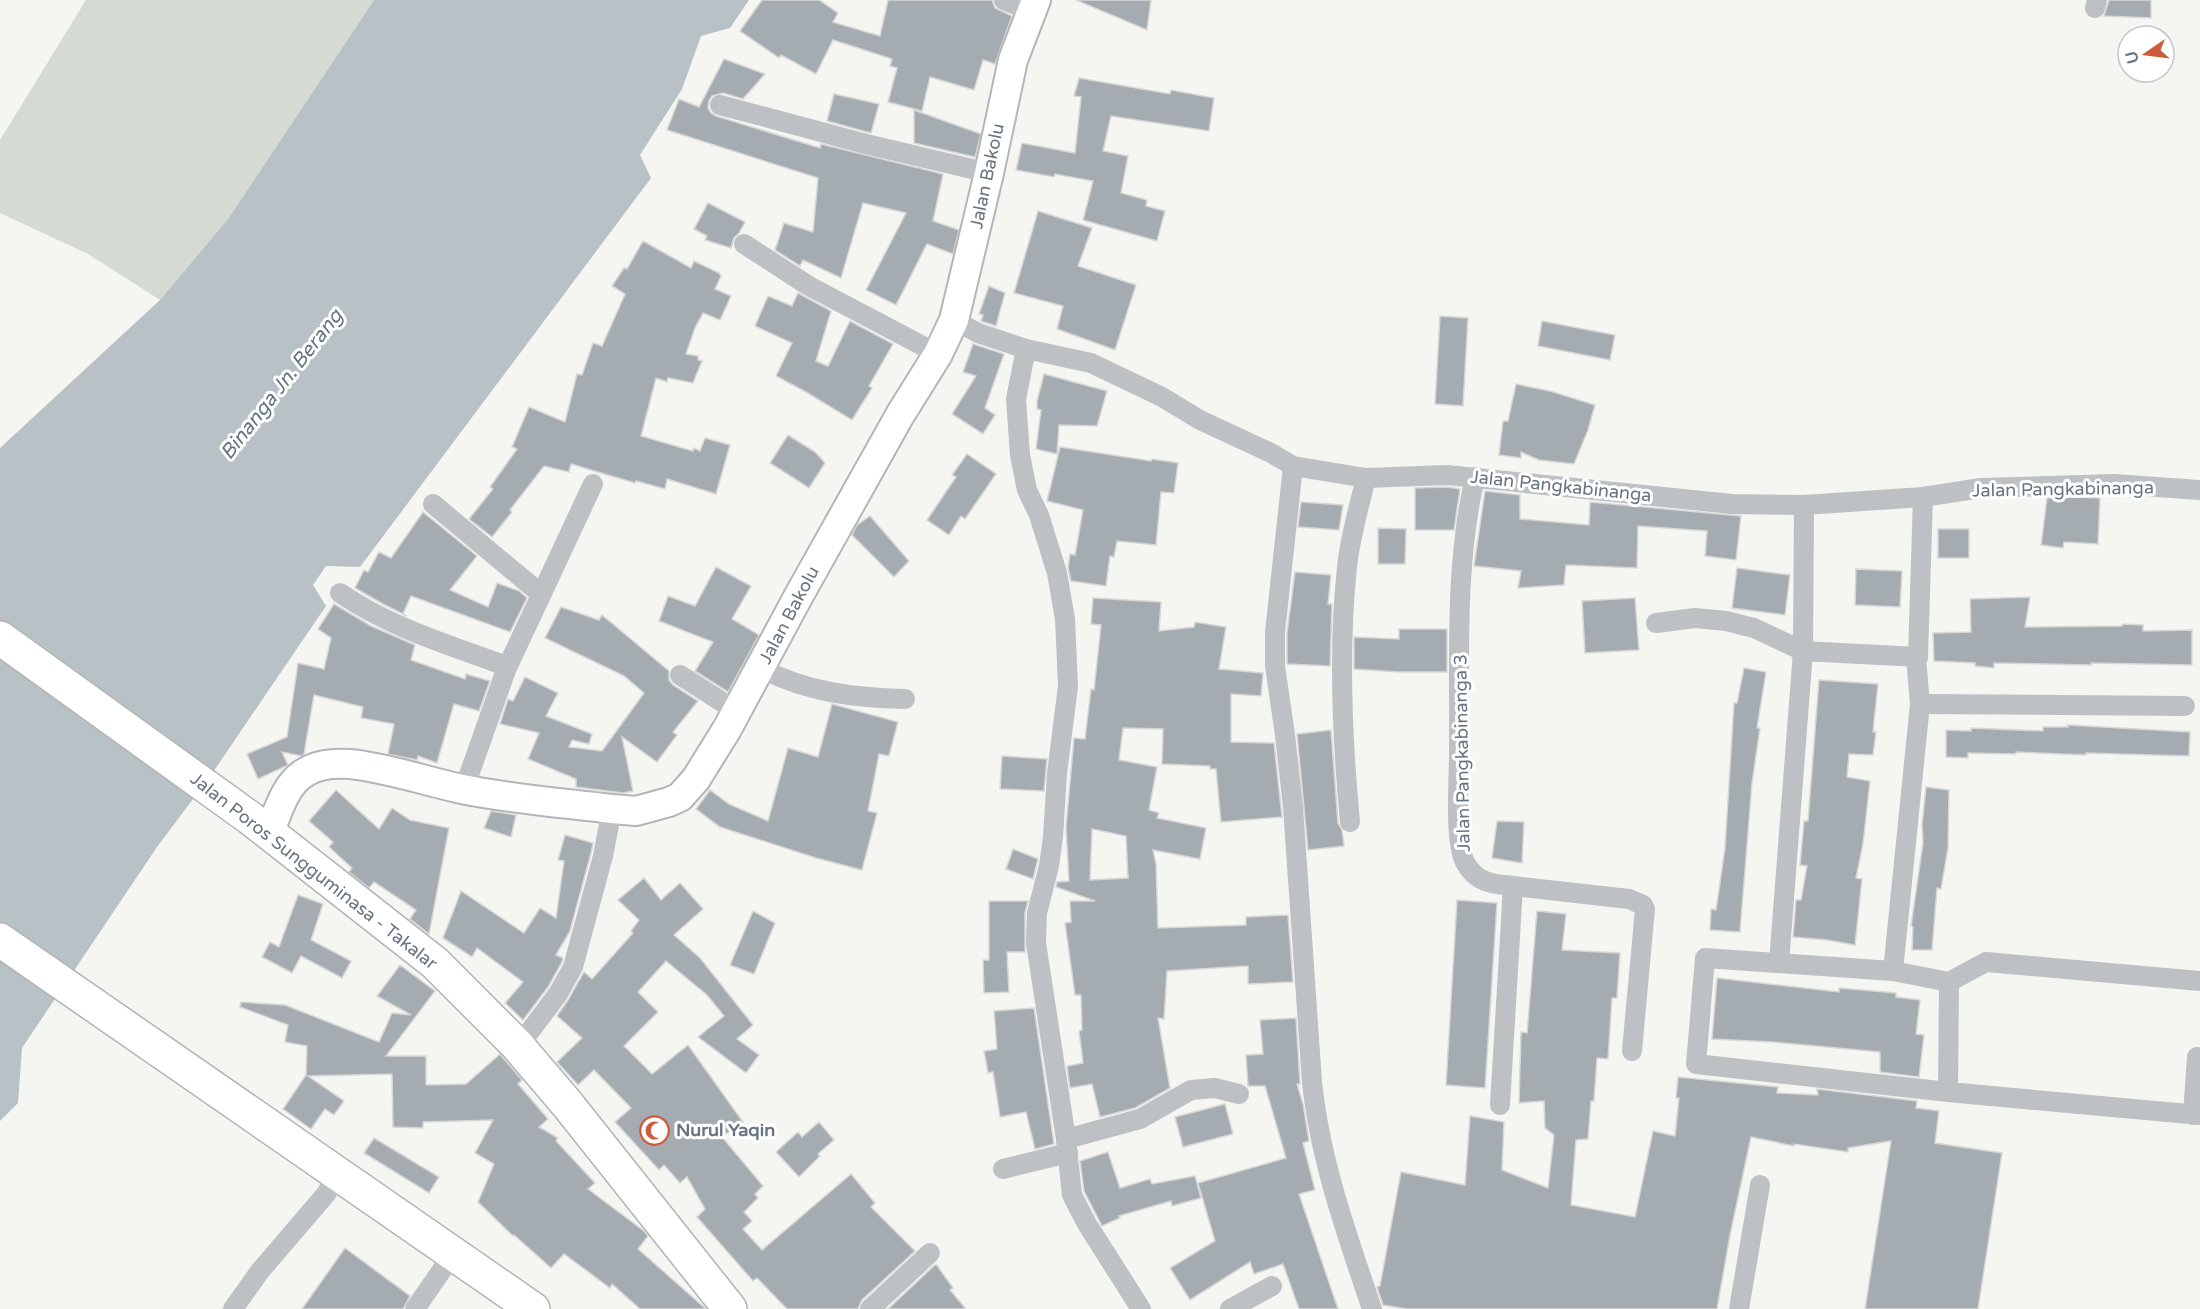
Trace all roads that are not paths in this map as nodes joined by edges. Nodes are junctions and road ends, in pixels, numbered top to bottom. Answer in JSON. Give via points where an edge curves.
{"nodes":[{"id":1,"x":1004,"y":0,"type":"edge"},
{"id":2,"x":1033,"y":5,"type":"edge"},
{"id":3,"x":720,"y":105,"type":"dead end"},
{"id":4,"x":989,"y":173,"type":"junction"},
{"id":5,"x":744,"y":244,"type":"dead end"},
{"id":6,"x":966,"y":327,"type":"junction"},
{"id":7,"x":1026,"y":349,"type":"junction"},
{"id":8,"x":938,"y":354,"type":"junction"},
{"id":9,"x":1293,"y":466,"type":"junction"},
{"id":10,"x":1475,"y":477,"type":"junction"},
{"id":11,"x":1366,"y":478,"type":"junction"},
{"id":12,"x":593,"y":484,"type":"dead end"},
{"id":13,"x":2200,"y":490,"type":"edge"},
{"id":14,"x":1923,"y":497,"type":"junction"},
{"id":15,"x":433,"y":504,"type":"dead end"},
{"id":16,"x":1804,"y":505,"type":"junction"},
{"id":17,"x":340,"y":593,"type":"dead end"},
{"id":18,"x":541,"y":594,"type":"junction"},
{"id":19,"x":1656,"y":623,"type":"dead end"},
{"id":20,"x":0,"y":638,"type":"edge"},
{"id":21,"x":1803,"y":651,"type":"junction"},
{"id":22,"x":1918,"y":657,"type":"junction"},
{"id":23,"x":506,"y":669,"type":"junction"},
{"id":24,"x":770,"y":673,"type":"junction"},
{"id":25,"x":681,"y":675,"type":"dead end"},
{"id":26,"x":905,"y":699,"type":"dead end"},
{"id":27,"x":1920,"y":704,"type":"junction"},
{"id":28,"x":2185,"y":706,"type":"dead end"},
{"id":29,"x":736,"y":711,"type":"junction"},
{"id":30,"x":464,"y":789,"type":"junction"},
{"id":31,"x":610,"y":819,"type":"junction"},
{"id":32,"x":1350,"y":822,"type":"dead end"},
{"id":33,"x":259,"y":826,"type":"junction"},
{"id":34,"x":1513,"y":886,"type":"junction"},
{"id":35,"x":0,"y":940,"type":"edge"},
{"id":36,"x":1779,"y":963,"type":"junction"},
{"id":37,"x":1893,"y":971,"type":"junction"},
{"id":38,"x":2200,"y":981,"type":"edge"},
{"id":39,"x":1949,"y":982,"type":"junction"},
{"id":40,"x":518,"y":1047,"type":"junction"},
{"id":41,"x":1632,"y":1051,"type":"dead end"},
{"id":42,"x":2198,"y":1057,"type":"dead end"},
{"id":43,"x":1948,"y":1092,"type":"junction"},
{"id":44,"x":1239,"y":1094,"type":"dead end"},
{"id":45,"x":1500,"y":1105,"type":"dead end"},
{"id":46,"x":2196,"y":1115,"type":"edge"},
{"id":47,"x":1067,"y":1146,"type":"junction"},
{"id":48,"x":1003,"y":1169,"type":"dead end"},
{"id":49,"x":338,"y":1173,"type":"junction"},
{"id":50,"x":1760,"y":1185,"type":"dead end"},
{"id":51,"x":453,"y":1254,"type":"junction"},
{"id":52,"x":930,"y":1254,"type":"dead end"},
{"id":53,"x":1272,"y":1286,"type":"dead end"},
{"id":54,"x":233,"y":1309,"type":"edge"},
{"id":55,"x":415,"y":1309,"type":"edge"},
{"id":56,"x":533,"y":1309,"type":"edge"},
{"id":57,"x":730,"y":1309,"type":"edge"},
{"id":58,"x":870,"y":1309,"type":"edge"},
{"id":59,"x":1141,"y":1309,"type":"edge"},
{"id":60,"x":1230,"y":1309,"type":"edge"},
{"id":61,"x":1372,"y":1309,"type":"edge"},
{"id":62,"x":1739,"y":1309,"type":"edge"}],
"edges":[{"from":1,"to":2,"type":"street"},
{"from":2,"to":4,"type":"main road","name":"Jalan Bakolu","via":[[1013,60]]},
{"from":3,"to":4,"type":"street"},
{"from":4,"to":6,"type":"main road","name":"Jalan Bakolu"},
{"from":5,"to":8,"type":"street","via":[[809,286]]},
{"from":6,"to":7,"type":"street","name":"Jalan Pangkabinanga"},
{"from":6,"to":8,"type":"main road","name":"Jalan Bakolu"},
{"from":7,"to":9,"type":"street","name":"Jalan Pangkabinanga","via":[[1091,363]]},
{"from":7,"to":47,"type":"street","via":[[1016,399],[1020,455],[1027,490],[1058,573],[1065,619],[1068,686],[1053,837],[1037,913],[1036,943]]},
{"from":8,"to":24,"type":"main road","name":"Jalan Bakolu","via":[[798,597]]},
{"from":9,"to":11,"type":"street","name":"Jalan Pangkabinanga"},
{"from":9,"to":61,"type":"street","via":[[1275,632],[1275,666],[1293,807],[1314,1106],[1341,1217]]},
{"from":10,"to":11,"type":"street","name":"Jalan Pangkabinanga"},
{"from":10,"to":16,"type":"street","name":"Jalan Pangkabinanga","via":[[1732,504]]},
{"from":10,"to":34,"type":"street","name":"Jalan Pangkabinanga 3","via":[[1461,579],[1460,844],[1464,862],[1476,877],[1486,883]]},
{"from":11,"to":32,"type":"street","via":[[1347,565],[1343,633]]},
{"from":12,"to":18,"type":"street"},
{"from":13,"to":14,"type":"street","name":"Jalan Pangkabinanga","via":[[2114,484],[1981,488]]},
{"from":14,"to":16,"type":"street","name":"Jalan Pangkabinanga"},
{"from":14,"to":22,"type":"street"},
{"from":15,"to":18,"type":"street"},
{"from":16,"to":21,"type":"street"},
{"from":17,"to":23,"type":"street","via":[[393,623]]},
{"from":18,"to":23,"type":"street"},
{"from":19,"to":21,"type":"street","via":[[1695,618],[1726,621],[1754,628]]},
{"from":20,"to":33,"type":"highway","name":"Jalan Poros Sungguminasa - Takalar"},
{"from":21,"to":22,"type":"street"},
{"from":21,"to":36,"type":"street"},
{"from":22,"to":27,"type":"street"},
{"from":23,"to":30,"type":"street"},
{"from":24,"to":26,"type":"street","via":[[840,695]]},
{"from":24,"to":29,"type":"main road","name":"Jalan Bakolu"},
{"from":25,"to":29,"type":"street"},
{"from":27,"to":28,"type":"street"},
{"from":27,"to":37,"type":"street"},
{"from":29,"to":31,"type":"main road","name":"Jalan Bakolu","via":[[681,797]]},
{"from":30,"to":31,"type":"main road","name":"Jalan Bakolu"},
{"from":30,"to":33,"type":"main road","name":"Jalan Bakolu","via":[[350,764],[315,767],[293,783],[282,802]]},
{"from":31,"to":40,"type":"street","via":[[573,967]]},
{"from":33,"to":40,"type":"highway","name":"Jalan Poros Sungguminasa - Takalar","via":[[435,963]]},
{"from":34,"to":41,"type":"street","via":[[1629,899],[1643,905]]},
{"from":34,"to":45,"type":"street"},
{"from":35,"to":49,"type":"highway"},
{"from":36,"to":37,"type":"street"},
{"from":36,"to":43,"type":"street","via":[[1705,958],[1696,1064]]},
{"from":37,"to":39,"type":"street"},
{"from":38,"to":39,"type":"street","via":[[1986,962]]},
{"from":39,"to":43,"type":"street"},
{"from":40,"to":57,"type":"highway","name":"Jalan Poros Sungguminasa - Takalar"},
{"from":42,"to":46,"type":"street"},
{"from":43,"to":46,"type":"street"},
{"from":44,"to":47,"type":"street","via":[[1215,1088],[1191,1090],[1140,1119]]},
{"from":47,"to":48,"type":"street"},
{"from":47,"to":59,"type":"street","via":[[1070,1185],[1077,1207]]},
{"from":49,"to":51,"type":"highway"},
{"from":49,"to":54,"type":"street","via":[[326,1194]]},
{"from":50,"to":62,"type":"street"},
{"from":51,"to":55,"type":"street"},
{"from":51,"to":56,"type":"highway"},
{"from":52,"to":58,"type":"street"},
{"from":53,"to":60,"type":"street"}]}
